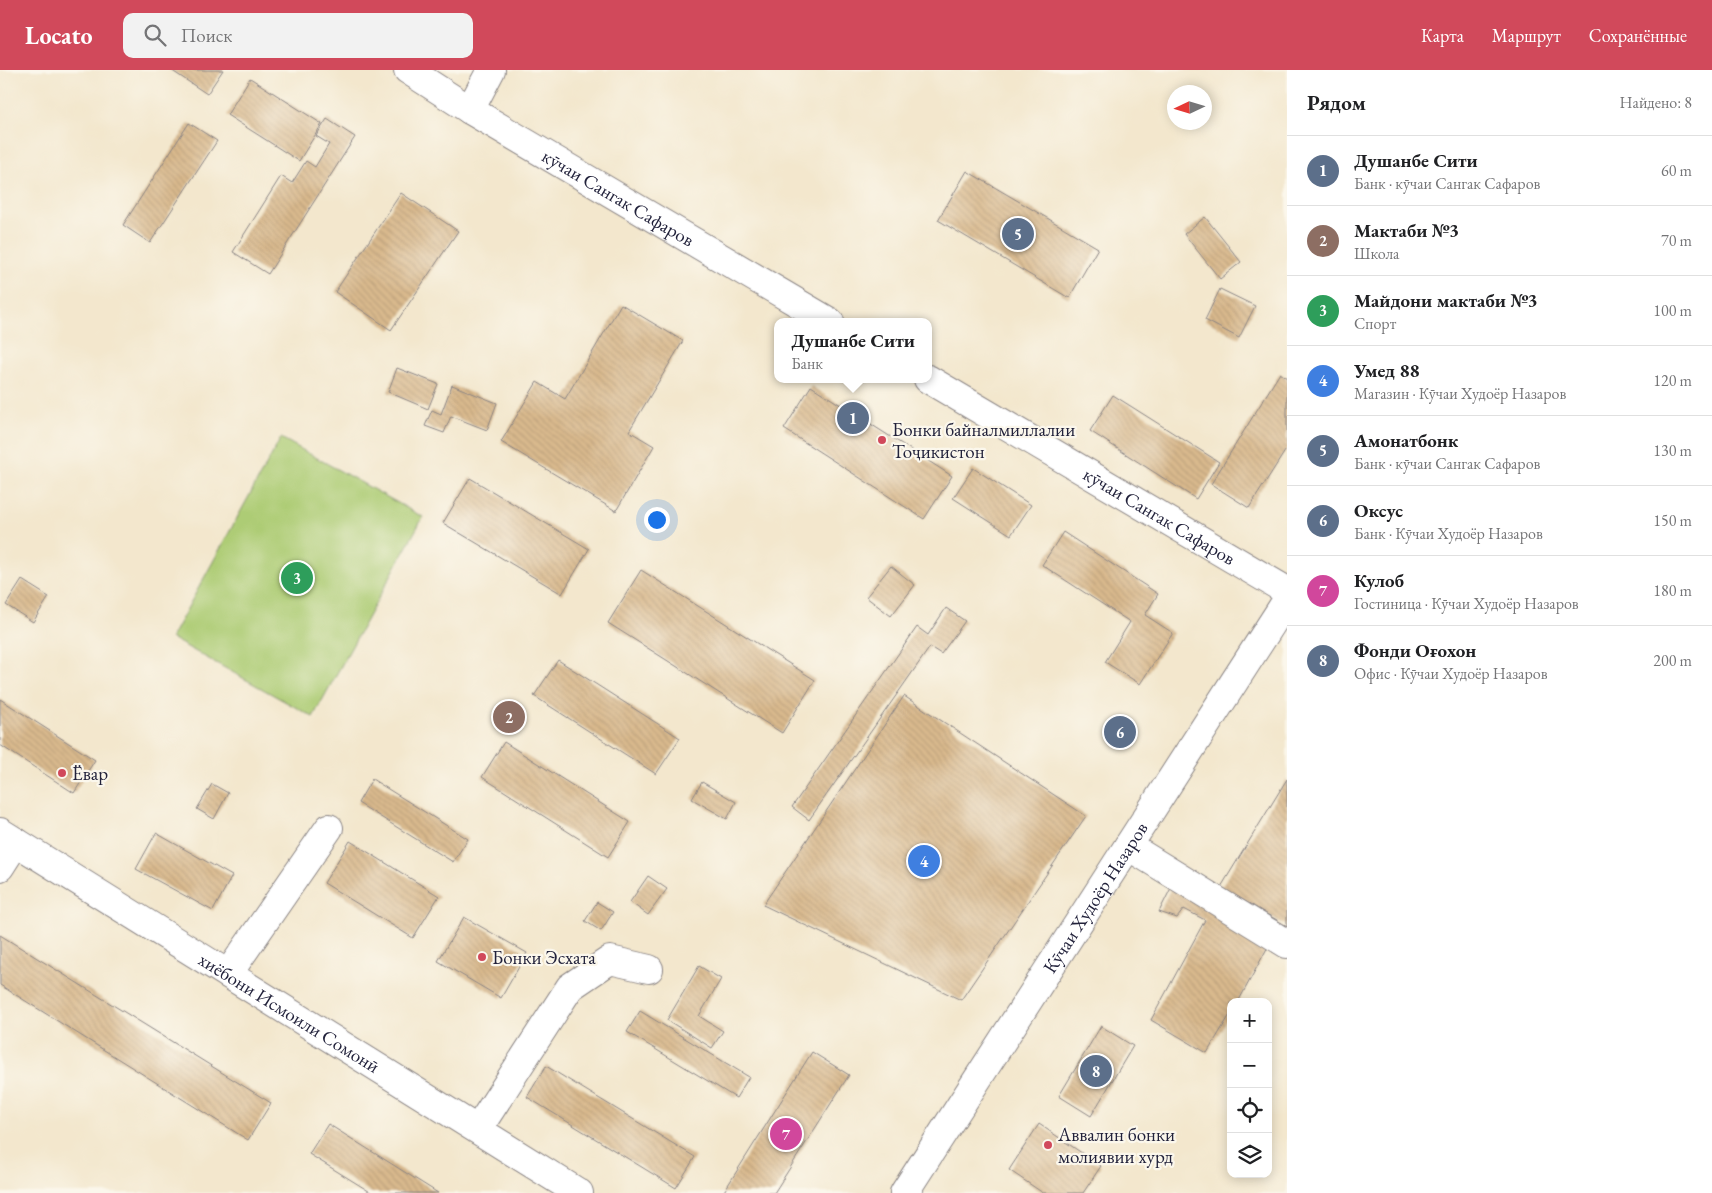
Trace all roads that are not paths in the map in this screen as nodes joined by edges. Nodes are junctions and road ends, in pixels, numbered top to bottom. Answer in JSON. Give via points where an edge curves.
{"nodes":[{"id":1,"x":408,"y":70,"type":"edge"},
{"id":2,"x":490,"y":70,"type":"edge"},
{"id":3,"x":470,"y":110,"type":"junction"},
{"id":4,"x":823,"y":318,"type":"edge"},
{"id":5,"x":932,"y":381,"type":"edge"},
{"id":6,"x":1287,"y":591,"type":"edge"},
{"id":7,"x":1287,"y":600,"type":"edge"},
{"id":8,"x":329,"y":828,"type":"dead end"},
{"id":9,"x":8,"y":837,"type":"edge"},
{"id":10,"x":1128,"y":846,"type":"junction"},
{"id":11,"x":0,"y":867,"type":"edge"},
{"id":12,"x":1287,"y":944,"type":"edge"},
{"id":13,"x":649,"y":969,"type":"dead end"},
{"id":14,"x":228,"y":974,"type":"junction"},
{"id":15,"x":478,"y":1129,"type":"junction"},
{"id":16,"x":579,"y":1193,"type":"edge"},
{"id":17,"x":904,"y":1193,"type":"edge"}],
"edges":[{"from":1,"to":3,"type":"street","name":"кӯчаи Сангак Сафаров"},
{"from":2,"to":3,"type":"street"},
{"from":3,"to":4,"type":"street","name":"кӯчаи Сангак Сафаров"},
{"from":5,"to":6,"type":"street","name":"кӯчаи Сангак Сафаров"},
{"from":7,"to":10,"type":"street","name":"Кӯчаи Худоёр Назаров"},
{"from":8,"to":14,"type":"street"},
{"from":9,"to":11,"type":"street"},
{"from":9,"to":14,"type":"street","name":"хиёбони Исмоили Сомонӣ"},
{"from":10,"to":12,"type":"street"},
{"from":10,"to":17,"type":"street","name":"Кӯчаи Худоёр Назаров"},
{"from":13,"to":15,"type":"street","via":[[610,960],[570,987]]},
{"from":14,"to":15,"type":"street","name":"хиёбони Исмоили Сомонӣ"},
{"from":15,"to":16,"type":"street","name":"хиёбони Исмоили Сомонӣ"}]}
